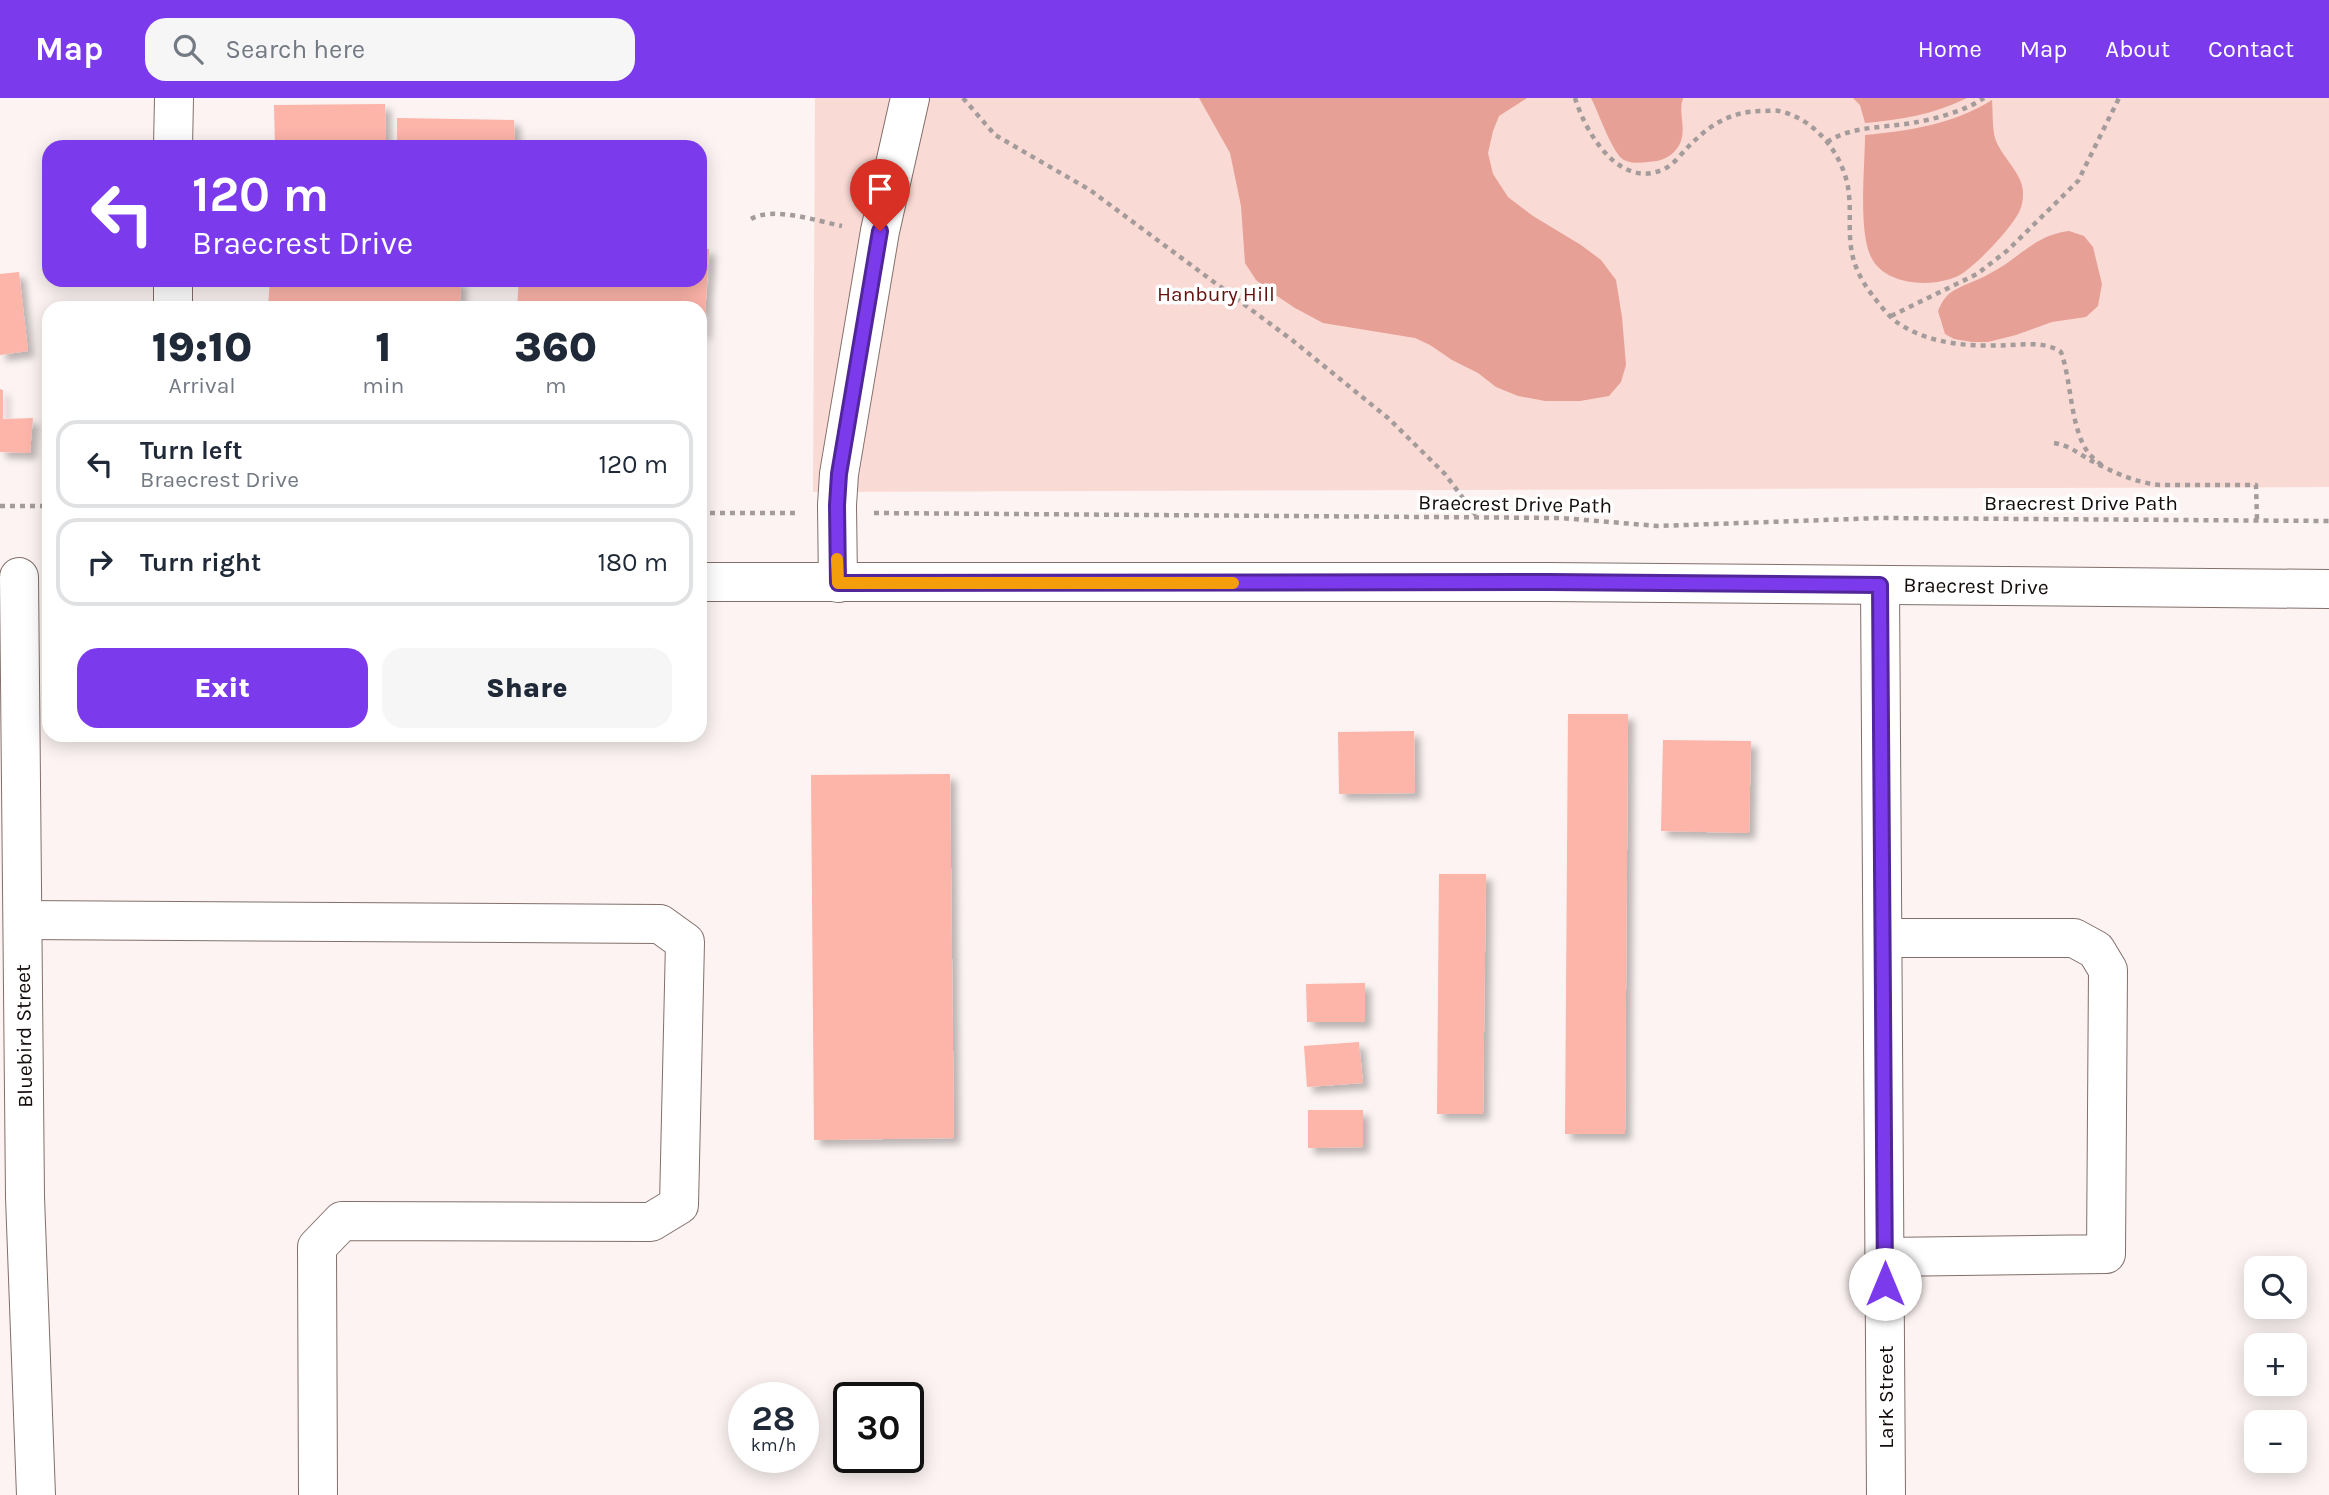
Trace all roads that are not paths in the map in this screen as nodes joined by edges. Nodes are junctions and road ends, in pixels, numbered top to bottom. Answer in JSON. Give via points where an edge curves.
{"nodes":[{"id":1,"x":174,"y":98,"type":"edge"},
{"id":2,"x":911,"y":98,"type":"edge"},
{"id":3,"x":173,"y":140,"type":"edge"},
{"id":4,"x":23,"y":577,"type":"edge"},
{"id":5,"x":707,"y":582,"type":"edge"},
{"id":6,"x":838,"y":583,"type":"junction"},
{"id":7,"x":1880,"y":585,"type":"junction"},
{"id":8,"x":2329,"y":589,"type":"edge"},
{"id":9,"x":23,"y":920,"type":"junction"},
{"id":10,"x":1883,"y":938,"type":"junction"},
{"id":11,"x":13,"y":1198,"type":"edge"},
{"id":12,"x":1885,"y":1257,"type":"junction"},
{"id":13,"x":36,"y":1495,"type":"edge"},
{"id":14,"x":318,"y":1495,"type":"edge"},
{"id":15,"x":1886,"y":1495,"type":"edge"}],
"edges":[{"from":1,"to":3,"type":"street"},
{"from":2,"to":6,"type":"street","via":[[880,231],[839,474]]},
{"from":4,"to":9,"type":"street","name":"Bluebird Street"},
{"from":5,"to":6,"type":"street","name":"Braecrest Drive"},
{"from":6,"to":7,"type":"street","name":"Braecrest Drive"},
{"from":7,"to":8,"type":"street","name":"Braecrest Drive"},
{"from":7,"to":10,"type":"street","name":"Lark Street"},
{"from":9,"to":11,"type":"street","name":"Bluebird Street"},
{"from":9,"to":14,"type":"street","via":[[660,924],[685,943],[679,1205],[651,1222],[342,1221],[317,1247]]},
{"from":10,"to":12,"type":"street","name":"Lark Street"},
{"from":10,"to":12,"type":"street","via":[[2074,938],[2096,950],[2108,970],[2106,1254]]},
{"from":11,"to":13,"type":"street","name":"Bluebird Street"},
{"from":12,"to":15,"type":"street","name":"Lark Street"}]}
